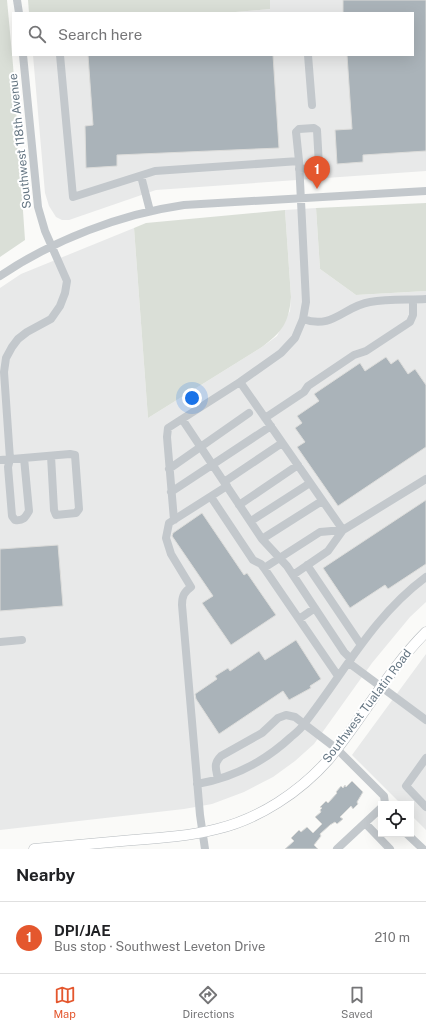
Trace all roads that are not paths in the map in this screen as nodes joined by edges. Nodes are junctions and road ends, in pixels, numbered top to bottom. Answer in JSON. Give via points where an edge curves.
{"nodes":[{"id":1,"x":17,"y":0,"type":"edge"},
{"id":2,"x":19,"y":12,"type":"edge"},
{"id":3,"x":22,"y":56,"type":"edge"},
{"id":4,"x":60,"y":56,"type":"edge"},
{"id":5,"x":308,"y":56,"type":"edge"},
{"id":6,"x":312,"y":105,"type":"dead end"},
{"id":7,"x":299,"y":165,"type":"junction"},
{"id":8,"x":141,"y":176,"type":"junction"},
{"id":9,"x":426,"y":191,"type":"edge"},
{"id":10,"x":300,"y":199,"type":"junction"},
{"id":11,"x":150,"y":211,"type":"junction"},
{"id":12,"x":53,"y":246,"type":"junction"},
{"id":13,"x":0,"y":276,"type":"edge"},
{"id":14,"x":426,"y":299,"type":"edge"},
{"id":15,"x":412,"y":300,"type":"junction"},
{"id":16,"x":303,"y":319,"type":"junction"},
{"id":17,"x":240,"y":382,"type":"junction"},
{"id":18,"x":249,"y":413,"type":"dead end"},
{"id":19,"x":265,"y":418,"type":"junction"},
{"id":20,"x":182,"y":419,"type":"junction"},
{"id":21,"x":271,"y":426,"type":"junction"},
{"id":22,"x":282,"y":443,"type":"junction"},
{"id":23,"x":201,"y":447,"type":"junction"},
{"id":24,"x":51,"y":456,"type":"junction"},
{"id":25,"x":24,"y":458,"type":"junction"},
{"id":26,"x":10,"y":459,"type":"junction"},
{"id":27,"x":0,"y":460,"type":"edge"},
{"id":28,"x":212,"y":464,"type":"junction"},
{"id":29,"x":298,"y":465,"type":"junction"},
{"id":30,"x":169,"y":469,"type":"junction"},
{"id":31,"x":426,"y":479,"type":"edge"},
{"id":32,"x":310,"y":483,"type":"junction"},
{"id":33,"x":226,"y":484,"type":"junction"},
{"id":34,"x":171,"y":492,"type":"junction"},
{"id":35,"x":211,"y":497,"type":"junction"},
{"id":36,"x":322,"y":501,"type":"junction"},
{"id":37,"x":240,"y":505,"type":"junction"},
{"id":38,"x":174,"y":520,"type":"junction"},
{"id":39,"x":251,"y":521,"type":"junction"},
{"id":40,"x":343,"y":530,"type":"junction"},
{"id":41,"x":262,"y":540,"type":"junction"},
{"id":42,"x":280,"y":558,"type":"junction"},
{"id":43,"x":307,"y":565,"type":"junction"},
{"id":44,"x":264,"y":568,"type":"junction"},
{"id":45,"x":292,"y":575,"type":"junction"},
{"id":46,"x":426,"y":576,"type":"edge"},
{"id":47,"x":315,"y":608,"type":"junction"},
{"id":48,"x":300,"y":619,"type":"junction"},
{"id":49,"x":426,"y":632,"type":"edge"},
{"id":50,"x":22,"y":640,"type":"dead end"},
{"id":51,"x":0,"y":642,"type":"edge"},
{"id":52,"x":361,"y":645,"type":"junction"},
{"id":53,"x":350,"y":661,"type":"junction"},
{"id":54,"x":338,"y":676,"type":"junction"},
{"id":55,"x":380,"y":688,"type":"junction"},
{"id":56,"x":426,"y":720,"type":"edge"},
{"id":57,"x":304,"y":725,"type":"junction"},
{"id":58,"x":337,"y":749,"type":"junction"},
{"id":59,"x":426,"y":758,"type":"edge"},
{"id":60,"x":218,"y":779,"type":"junction"},
{"id":61,"x":197,"y":784,"type":"junction"},
{"id":62,"x":385,"y":801,"type":"edge"},
{"id":63,"x":426,"y":807,"type":"edge"},
{"id":64,"x":378,"y":811,"type":"edge"},
{"id":65,"x":365,"y":823,"type":"junction"},
{"id":66,"x":202,"y":832,"type":"junction"},
{"id":67,"x":410,"y":837,"type":"edge"},
{"id":68,"x":129,"y":845,"type":"edge"},
{"id":69,"x":34,"y":849,"type":"edge"},
{"id":70,"x":205,"y":849,"type":"edge"},
{"id":71,"x":337,"y":849,"type":"edge"},
{"id":72,"x":390,"y":849,"type":"edge"},
{"id":73,"x":423,"y":849,"type":"edge"}],
"edges":[{"from":1,"to":2,"type":"street"},
{"from":3,"to":12,"type":"street","name":"Southwest 118th Avenue","via":[[37,200],[42,224]]},
{"from":4,"to":8,"type":"street","via":[[73,197]]},
{"from":5,"to":6,"type":"street"},
{"from":7,"to":7,"type":"street","via":[[296,132],[299,129],[314,128],[317,130],[320,166],[318,168]]},
{"from":7,"to":8,"type":"street","via":[[155,171]]},
{"from":7,"to":10,"type":"street"},
{"from":8,"to":11,"type":"street"},
{"from":9,"to":10,"type":"street"},
{"from":10,"to":11,"type":"street","via":[[184,206]]},
{"from":10,"to":16,"type":"street","via":[[306,302]]},
{"from":11,"to":12,"type":"street"},
{"from":12,"to":13,"type":"street","via":[[24,260]]},
{"from":12,"to":26,"type":"street","name":"Southwest 118th Avenue","via":[[67,281],[60,306],[51,319],[18,339],[6,358],[4,372]]},
{"from":14,"to":15,"type":"street"},
{"from":15,"to":16,"type":"street","via":[[369,302],[323,322],[313,323]]},
{"from":15,"to":19,"type":"street","via":[[413,315],[410,322],[366,351],[354,355]]},
{"from":16,"to":17,"type":"street","via":[[295,338],[281,353]]},
{"from":17,"to":19,"type":"street"},
{"from":17,"to":20,"type":"street"},
{"from":18,"to":23,"type":"street"},
{"from":19,"to":21,"type":"street"},
{"from":20,"to":23,"type":"street"},
{"from":20,"to":30,"type":"street","via":[[168,428]]},
{"from":21,"to":22,"type":"street"},
{"from":21,"to":28,"type":"street"},
{"from":22,"to":29,"type":"street"},
{"from":22,"to":33,"type":"street"},
{"from":23,"to":28,"type":"street"},
{"from":23,"to":30,"type":"street"},
{"from":24,"to":24,"type":"street","via":[[75,455],[79,509],[76,513],[56,515]]},
{"from":24,"to":25,"type":"street"},
{"from":25,"to":26,"type":"street"},
{"from":25,"to":26,"type":"street","name":"Southwest 118th Avenue","via":[[29,511],[20,521],[12,516],[8,467]]},
{"from":26,"to":27,"type":"street"},
{"from":28,"to":33,"type":"street"},
{"from":28,"to":34,"type":"street"},
{"from":29,"to":32,"type":"street"},
{"from":29,"to":37,"type":"street"},
{"from":30,"to":34,"type":"street"},
{"from":31,"to":40,"type":"street"},
{"from":32,"to":36,"type":"street"},
{"from":32,"to":39,"type":"street"},
{"from":33,"to":35,"type":"street"},
{"from":33,"to":37,"type":"street"},
{"from":34,"to":38,"type":"street"},
{"from":35,"to":38,"type":"street"},
{"from":35,"to":44,"type":"street","via":[[253,560]]},
{"from":36,"to":40,"type":"street"},
{"from":36,"to":41,"type":"street"},
{"from":37,"to":39,"type":"street"},
{"from":38,"to":61,"type":"street","via":[[169,523],[166,538],[171,554],[191,587],[184,592],[182,605]]},
{"from":39,"to":41,"type":"street"},
{"from":40,"to":42,"type":"street","via":[[320,532]]},
{"from":40,"to":43,"type":"street","via":[[328,551]]},
{"from":41,"to":42,"type":"street"},
{"from":42,"to":44,"type":"street"},
{"from":42,"to":45,"type":"street"},
{"from":43,"to":45,"type":"street"},
{"from":43,"to":52,"type":"street"},
{"from":44,"to":48,"type":"street"},
{"from":45,"to":47,"type":"street"},
{"from":46,"to":52,"type":"street","via":[[374,627]]},
{"from":47,"to":48,"type":"street"},
{"from":47,"to":53,"type":"street"},
{"from":48,"to":54,"type":"street"},
{"from":49,"to":55,"type":"main road","name":"Southwest Tualatin Road","via":[[402,658]]},
{"from":50,"to":51,"type":"street"},
{"from":52,"to":53,"type":"street"},
{"from":53,"to":54,"type":"street"},
{"from":53,"to":55,"type":"street"},
{"from":54,"to":57,"type":"street"},
{"from":55,"to":56,"type":"street"},
{"from":55,"to":58,"type":"main road","name":"Southwest Tualatin Road"},
{"from":57,"to":58,"type":"street"},
{"from":57,"to":60,"type":"street","via":[[265,758],[248,768]]},
{"from":57,"to":60,"type":"street","via":[[295,717],[286,715],[278,718],[262,733],[216,761]]},
{"from":58,"to":62,"type":"street","via":[[384,796]]},
{"from":58,"to":66,"type":"main road","name":"Southwest Tualatin Road","via":[[302,785],[274,805],[234,824]]},
{"from":59,"to":63,"type":"street","via":[[406,786]]},
{"from":60,"to":61,"type":"street"},
{"from":61,"to":66,"type":"street"},
{"from":64,"to":65,"type":"street"},
{"from":65,"to":71,"type":"street"},
{"from":65,"to":72,"type":"street"},
{"from":66,"to":68,"type":"main road","name":"Southwest Tualatin Road"},
{"from":66,"to":70,"type":"street"},
{"from":67,"to":73,"type":"street"},
{"from":68,"to":69,"type":"main road","name":"Southwest Tualatin Road"}]}
